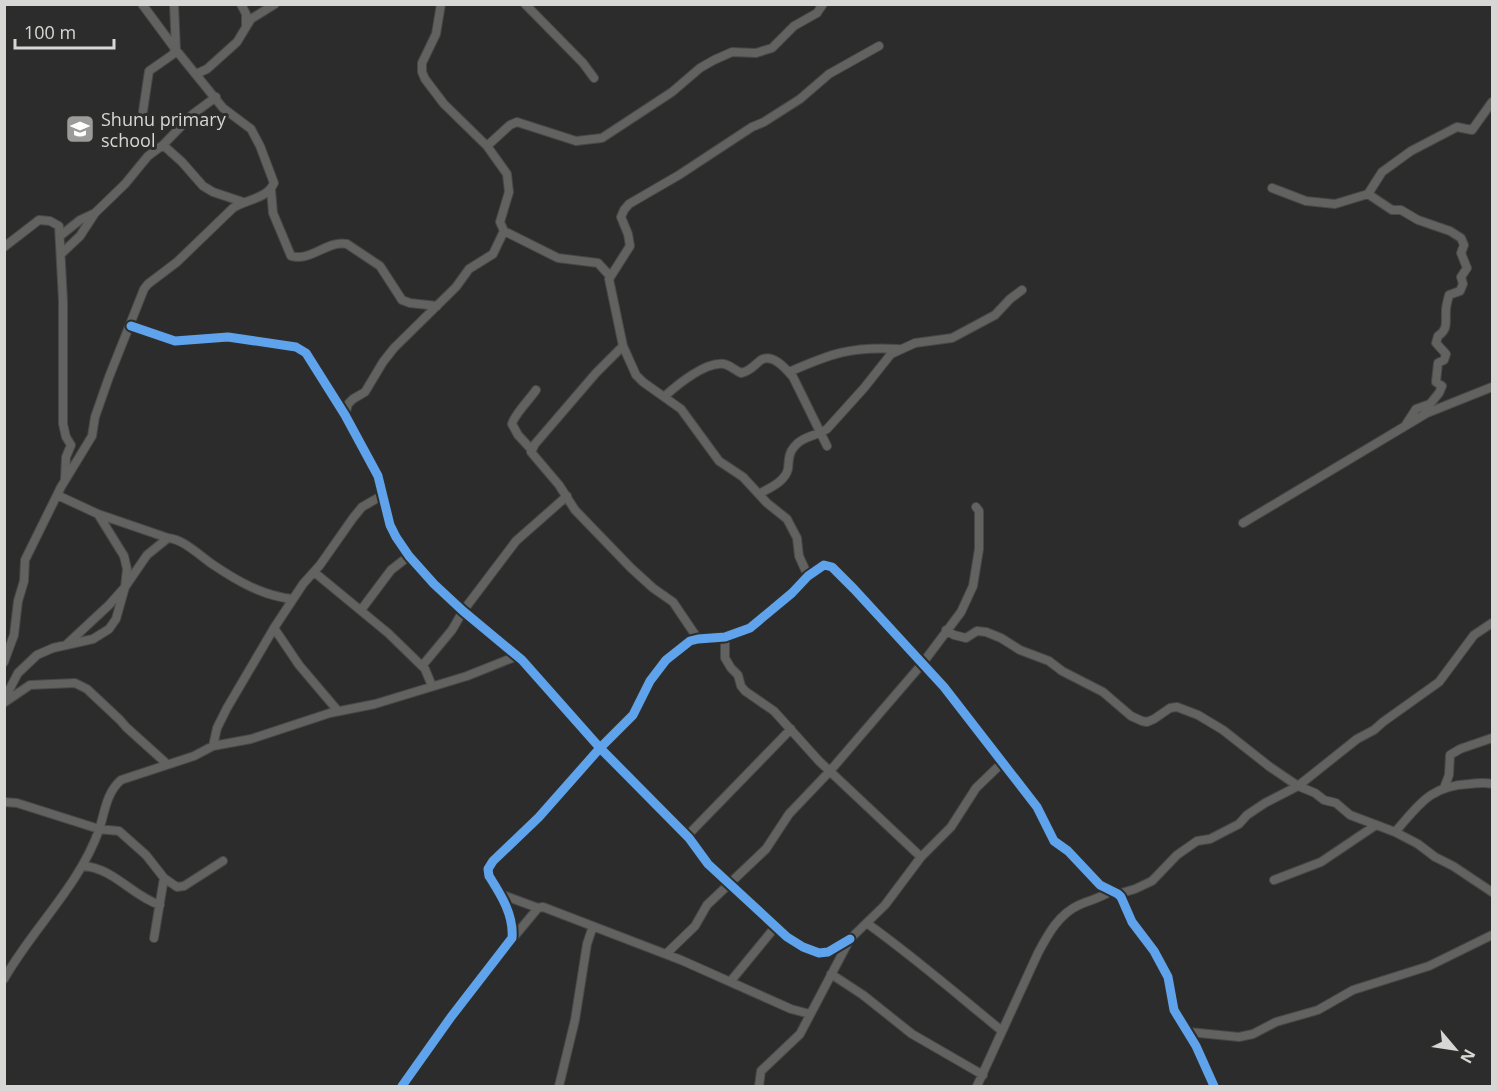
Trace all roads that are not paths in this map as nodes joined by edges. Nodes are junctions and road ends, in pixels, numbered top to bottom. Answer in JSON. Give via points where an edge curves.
{"nodes":[{"id":1,"x":142,"y":4,"type":"edge"},
{"id":2,"x":174,"y":4,"type":"edge"},
{"id":3,"x":241,"y":4,"type":"edge"},
{"id":4,"x":275,"y":4,"type":"edge"},
{"id":5,"x":441,"y":4,"type":"edge"},
{"id":6,"x":525,"y":4,"type":"edge"},
{"id":7,"x":823,"y":4,"type":"edge"},
{"id":8,"x":246,"y":25,"type":"junction"},
{"id":9,"x":879,"y":46,"type":"dead end"},
{"id":10,"x":176,"y":50,"type":"junction"},
{"id":11,"x":196,"y":74,"type":"junction"},
{"id":12,"x":594,"y":78,"type":"dead end"},
{"id":13,"x":216,"y":97,"type":"junction"},
{"id":14,"x":1492,"y":102,"type":"edge"},
{"id":15,"x":143,"y":111,"type":"dead end"},
{"id":16,"x":163,"y":145,"type":"junction"},
{"id":17,"x":487,"y":146,"type":"junction"},
{"id":18,"x":1272,"y":188,"type":"dead end"},
{"id":19,"x":271,"y":190,"type":"junction"},
{"id":20,"x":1368,"y":194,"type":"junction"},
{"id":21,"x":243,"y":202,"type":"junction"},
{"id":22,"x":94,"y":213,"type":"junction"},
{"id":23,"x":504,"y":231,"type":"junction"},
{"id":24,"x":60,"y":236,"type":"junction"},
{"id":25,"x":4,"y":247,"type":"edge"},
{"id":26,"x":61,"y":254,"type":"junction"},
{"id":27,"x":610,"y":276,"type":"junction"},
{"id":28,"x":1022,"y":290,"type":"dead end"},
{"id":29,"x":437,"y":306,"type":"junction"},
{"id":30,"x":130,"y":326,"type":"junction"},
{"id":31,"x":623,"y":346,"type":"junction"},
{"id":32,"x":898,"y":350,"type":"junction"},
{"id":33,"x":789,"y":372,"type":"junction"},
{"id":34,"x":1492,"y":387,"type":"edge"},
{"id":35,"x":536,"y":390,"type":"dead end"},
{"id":36,"x":665,"y":396,"type":"junction"},
{"id":37,"x":345,"y":415,"type":"junction"},
{"id":38,"x":1405,"y":426,"type":"junction"},
{"id":39,"x":820,"y":434,"type":"junction"},
{"id":40,"x":827,"y":446,"type":"dead end"},
{"id":41,"x":531,"y":449,"type":"junction"},
{"id":42,"x":65,"y":481,"type":"junction"},
{"id":43,"x":759,"y":494,"type":"junction"},
{"id":44,"x":57,"y":495,"type":"junction"},
{"id":45,"x":383,"y":495,"type":"junction"},
{"id":46,"x":567,"y":496,"type":"junction"},
{"id":47,"x":976,"y":507,"type":"dead end"},
{"id":48,"x":98,"y":514,"type":"junction"},
{"id":49,"x":1243,"y":523,"type":"dead end"},
{"id":50,"x":168,"y":538,"type":"junction"},
{"id":51,"x":409,"y":556,"type":"junction"},
{"id":52,"x":314,"y":572,"type":"junction"},
{"id":53,"x":808,"y":576,"type":"junction"},
{"id":54,"x":125,"y":587,"type":"junction"},
{"id":55,"x":293,"y":599,"type":"junction"},
{"id":56,"x":361,"y":610,"type":"junction"},
{"id":57,"x":463,"y":611,"type":"junction"},
{"id":58,"x":1492,"y":624,"type":"edge"},
{"id":59,"x":274,"y":628,"type":"junction"},
{"id":60,"x":946,"y":630,"type":"junction"},
{"id":61,"x":725,"y":637,"type":"junction"},
{"id":62,"x":699,"y":639,"type":"junction"},
{"id":63,"x":66,"y":645,"type":"junction"},
{"id":64,"x":517,"y":656,"type":"junction"},
{"id":65,"x":4,"y":662,"type":"edge"},
{"id":66,"x":922,"y":664,"type":"junction"},
{"id":67,"x":422,"y":666,"type":"junction"},
{"id":68,"x":432,"y":686,"type":"junction"},
{"id":69,"x":4,"y":701,"type":"edge"},
{"id":70,"x":338,"y":711,"type":"junction"},
{"id":71,"x":791,"y":729,"type":"junction"},
{"id":72,"x":1492,"y":738,"type":"edge"},
{"id":73,"x":213,"y":746,"type":"junction"},
{"id":74,"x":600,"y":748,"type":"junction"},
{"id":75,"x":1003,"y":762,"type":"junction"},
{"id":76,"x":167,"y":764,"type":"junction"},
{"id":77,"x":830,"y":771,"type":"junction"},
{"id":78,"x":1492,"y":784,"type":"edge"},
{"id":79,"x":1298,"y":786,"type":"junction"},
{"id":80,"x":1444,"y":788,"type":"junction"},
{"id":81,"x":4,"y":802,"type":"edge"},
{"id":82,"x":1376,"y":825,"type":"junction"},
{"id":83,"x":99,"y":829,"type":"junction"},
{"id":84,"x":1395,"y":832,"type":"junction"},
{"id":85,"x":687,"y":836,"type":"junction"},
{"id":86,"x":921,"y":857,"type":"junction"},
{"id":87,"x":223,"y":861,"type":"dead end"},
{"id":88,"x":83,"y":866,"type":"junction"},
{"id":89,"x":164,"y":878,"type":"junction"},
{"id":90,"x":1274,"y":880,"type":"dead end"},
{"id":91,"x":730,"y":882,"type":"junction"},
{"id":92,"x":1135,"y":890,"type":"junction"},
{"id":93,"x":1115,"y":892,"type":"junction"},
{"id":94,"x":1492,"y":892,"type":"edge"},
{"id":95,"x":500,"y":894,"type":"junction"},
{"id":96,"x":160,"y":906,"type":"junction"},
{"id":97,"x":538,"y":908,"type":"junction"},
{"id":98,"x":1128,"y":909,"type":"junction"},
{"id":99,"x":868,"y":924,"type":"junction"},
{"id":100,"x":593,"y":926,"type":"junction"},
{"id":101,"x":776,"y":926,"type":"junction"},
{"id":102,"x":1492,"y":935,"type":"edge"},
{"id":103,"x":154,"y":938,"type":"dead end"},
{"id":104,"x":512,"y":938,"type":"junction"},
{"id":105,"x":850,"y":939,"type":"junction"},
{"id":106,"x":828,"y":952,"type":"junction"},
{"id":107,"x":666,"y":954,"type":"junction"},
{"id":108,"x":839,"y":960,"type":"junction"},
{"id":109,"x":831,"y":974,"type":"junction"},
{"id":110,"x":4,"y":979,"type":"edge"},
{"id":111,"x":730,"y":982,"type":"junction"},
{"id":112,"x":810,"y":1014,"type":"junction"},
{"id":113,"x":1002,"y":1031,"type":"junction"},
{"id":114,"x":1189,"y":1032,"type":"junction"},
{"id":115,"x":983,"y":1075,"type":"junction"},
{"id":116,"x":402,"y":1086,"type":"edge"},
{"id":117,"x":559,"y":1086,"type":"edge"},
{"id":118,"x":759,"y":1086,"type":"edge"},
{"id":119,"x":977,"y":1086,"type":"edge"},
{"id":120,"x":1214,"y":1086,"type":"edge"}],
"edges":[{"from":1,"to":10,"type":"street"},
{"from":2,"to":10,"type":"street"},
{"from":3,"to":8,"type":"street"},
{"from":4,"to":8,"type":"street"},
{"from":5,"to":17,"type":"street","via":[[436,34],[422,63],[424,79]]},
{"from":6,"to":12,"type":"street"},
{"from":7,"to":17,"type":"street","via":[[772,48],[756,53],[732,52],[714,60],[602,138],[576,141],[517,122]]},
{"from":8,"to":11,"type":"street","via":[[237,42]]},
{"from":9,"to":27,"type":"street","via":[[829,74],[800,99],[629,204],[621,217],[630,247]]},
{"from":10,"to":11,"type":"street"},
{"from":10,"to":15,"type":"street","via":[[149,71]]},
{"from":11,"to":13,"type":"street"},
{"from":13,"to":16,"type":"street"},
{"from":13,"to":19,"type":"street","via":[[225,110],[255,135],[274,181]]},
{"from":14,"to":20,"type":"street","via":[[1472,130],[1457,127],[1412,150],[1382,172]]},
{"from":16,"to":21,"type":"street","via":[[203,186]]},
{"from":16,"to":22,"type":"street","via":[[152,151]]},
{"from":17,"to":23,"type":"street","via":[[509,181],[500,222]]},
{"from":18,"to":20,"type":"street","via":[[1306,201],[1335,204]]},
{"from":19,"to":21,"type":"street"},
{"from":19,"to":29,"type":"street","via":[[273,213],[291,256],[304,257],[345,243],[376,262],[402,300]]},
{"from":20,"to":38,"type":"street","via":[[1392,210],[1401,210],[1450,231],[1464,245],[1461,253],[1467,268],[1461,277],[1463,284],[1460,291],[1449,295],[1447,326],[1436,344],[1446,354],[1435,375],[1442,386],[1430,404],[1416,409]]},
{"from":21,"to":30,"type":"street","via":[[148,284]]},
{"from":22,"to":24,"type":"street"},
{"from":22,"to":26,"type":"street","via":[[80,236]]},
{"from":23,"to":27,"type":"street","via":[[558,258],[598,263]]},
{"from":23,"to":29,"type":"street","via":[[493,254],[469,269]]},
{"from":24,"to":25,"type":"street","via":[[58,226],[39,220]]},
{"from":24,"to":26,"type":"street"},
{"from":26,"to":42,"type":"street","via":[[63,424],[71,445]]},
{"from":27,"to":31,"type":"street"},
{"from":28,"to":32,"type":"street","via":[[995,315],[952,338],[923,341]]},
{"from":29,"to":37,"type":"street","via":[[394,348],[365,392],[348,404]]},
{"from":30,"to":37,"type":"street","via":[[176,341],[228,337],[296,347],[309,356]]},
{"from":30,"to":42,"type":"street","via":[[95,417],[92,436]]},
{"from":31,"to":36,"type":"street","via":[[639,378]]},
{"from":31,"to":41,"type":"street"},
{"from":32,"to":33,"type":"street","via":[[846,351]]},
{"from":32,"to":39,"type":"street"},
{"from":33,"to":36,"type":"street","via":[[766,358],[741,373],[725,364],[716,365],[685,378]]},
{"from":33,"to":39,"type":"street"},
{"from":34,"to":38,"type":"street"},
{"from":35,"to":41,"type":"street","via":[[512,420],[518,435]]},
{"from":36,"to":43,"type":"street","via":[[685,414],[719,461]]},
{"from":37,"to":45,"type":"street","via":[[378,476]]},
{"from":38,"to":49,"type":"street"},
{"from":39,"to":40,"type":"street"},
{"from":39,"to":43,"type":"street","via":[[797,443],[784,477]]},
{"from":41,"to":46,"type":"street"},
{"from":42,"to":44,"type":"street"},
{"from":43,"to":53,"type":"street","via":[[793,528],[798,556]]},
{"from":44,"to":48,"type":"street"},
{"from":44,"to":65,"type":"street","via":[[25,560],[14,634]]},
{"from":45,"to":51,"type":"street","via":[[390,525]]},
{"from":45,"to":52,"type":"street","via":[[362,507]]},
{"from":46,"to":57,"type":"street","via":[[516,541]]},
{"from":46,"to":62,"type":"street","via":[[590,526],[678,608]]},
{"from":47,"to":60,"type":"street","via":[[980,549],[973,586],[961,612]]},
{"from":48,"to":50,"type":"street"},
{"from":48,"to":54,"type":"street","via":[[124,556]]},
{"from":50,"to":54,"type":"street","via":[[147,555]]},
{"from":50,"to":55,"type":"street","via":[[185,544],[255,589]]},
{"from":51,"to":56,"type":"street","via":[[391,570]]},
{"from":51,"to":57,"type":"street"},
{"from":52,"to":55,"type":"street"},
{"from":52,"to":56,"type":"street"},
{"from":53,"to":61,"type":"street","via":[[759,621]]},
{"from":53,"to":66,"type":"street","via":[[822,566],[832,567]]},
{"from":54,"to":63,"type":"street"},
{"from":54,"to":63,"type":"street","via":[[116,620],[108,629],[93,639]]},
{"from":55,"to":59,"type":"street"},
{"from":56,"to":67,"type":"street"},
{"from":57,"to":64,"type":"street"},
{"from":57,"to":67,"type":"street"},
{"from":58,"to":79,"type":"street","via":[[1474,635],[1439,682]]},
{"from":59,"to":70,"type":"street"},
{"from":59,"to":73,"type":"street","via":[[221,720]]},
{"from":60,"to":66,"type":"street"},
{"from":60,"to":79,"type":"street","via":[[966,638],[977,631],[1001,638],[1103,692],[1142,721],[1177,707],[1198,715]]},
{"from":61,"to":62,"type":"street"},
{"from":61,"to":71,"type":"street","via":[[725,658],[741,686]]},
{"from":62,"to":74,"type":"street","via":[[666,660],[633,715]]},
{"from":63,"to":69,"type":"street","via":[[44,651],[27,662]]},
{"from":64,"to":68,"type":"street"},
{"from":64,"to":74,"type":"street"},
{"from":66,"to":75,"type":"street"},
{"from":66,"to":77,"type":"street"},
{"from":67,"to":68,"type":"street"},
{"from":68,"to":70,"type":"street","via":[[365,707]]},
{"from":69,"to":76,"type":"street","via":[[30,684],[67,682],[82,686]]},
{"from":70,"to":73,"type":"street","via":[[251,739]]},
{"from":71,"to":77,"type":"street"},
{"from":71,"to":85,"type":"street"},
{"from":72,"to":80,"type":"street","via":[[1450,755]]},
{"from":73,"to":76,"type":"street"},
{"from":74,"to":85,"type":"street"},
{"from":74,"to":95,"type":"street","via":[[549,806],[492,861],[488,872]]},
{"from":75,"to":86,"type":"street","via":[[976,788],[951,827]]},
{"from":75,"to":93,"type":"street","via":[[1040,812],[1054,841],[1096,882]]},
{"from":76,"to":83,"type":"street","via":[[118,783],[105,805]]},
{"from":77,"to":86,"type":"street"},
{"from":77,"to":91,"type":"street","via":[[789,814],[766,849]]},
{"from":78,"to":80,"type":"street"},
{"from":79,"to":82,"type":"street"},
{"from":79,"to":92,"type":"street","via":[[1247,814],[1239,824],[1197,842],[1177,855],[1152,881]]},
{"from":80,"to":84,"type":"street","via":[[1423,799]]},
{"from":81,"to":83,"type":"street"},
{"from":82,"to":84,"type":"street"},
{"from":82,"to":90,"type":"street","via":[[1321,862]]},
{"from":83,"to":88,"type":"street"},
{"from":83,"to":89,"type":"street","via":[[123,834]]},
{"from":84,"to":94,"type":"street"},
{"from":85,"to":91,"type":"street","via":[[708,864]]},
{"from":86,"to":99,"type":"street"},
{"from":87,"to":89,"type":"street","via":[[181,887]]},
{"from":88,"to":96,"type":"street","via":[[109,873]]},
{"from":88,"to":110,"type":"street"},
{"from":89,"to":96,"type":"street"},
{"from":91,"to":101,"type":"street"},
{"from":91,"to":107,"type":"street","via":[[707,905],[695,926]]},
{"from":92,"to":93,"type":"street"},
{"from":92,"to":98,"type":"street"},
{"from":93,"to":98,"type":"street"},
{"from":93,"to":113,"type":"street","via":[[1080,905],[1057,922],[1038,952]]},
{"from":95,"to":97,"type":"street"},
{"from":95,"to":104,"type":"street","via":[[513,922]]},
{"from":96,"to":103,"type":"street"},
{"from":97,"to":100,"type":"street"},
{"from":97,"to":104,"type":"street"},
{"from":98,"to":114,"type":"street","via":[[1132,922],[1168,977],[1174,1010]]},
{"from":99,"to":105,"type":"street"},
{"from":99,"to":113,"type":"street"},
{"from":100,"to":107,"type":"street"},
{"from":100,"to":117,"type":"street","via":[[586,944],[575,1020]]},
{"from":101,"to":106,"type":"street","via":[[802,947]]},
{"from":101,"to":111,"type":"street"},
{"from":102,"to":114,"type":"street","via":[[1429,966],[1353,990],[1318,1010],[1276,1022],[1253,1034],[1239,1037]]},
{"from":104,"to":116,"type":"street"},
{"from":105,"to":106,"type":"street"},
{"from":105,"to":108,"type":"street"},
{"from":106,"to":108,"type":"street"},
{"from":107,"to":111,"type":"street"},
{"from":108,"to":109,"type":"street"},
{"from":109,"to":112,"type":"street"},
{"from":109,"to":115,"type":"street","via":[[912,1034]]},
{"from":111,"to":112,"type":"street"},
{"from":112,"to":118,"type":"street","via":[[800,1034],[761,1071]]},
{"from":113,"to":115,"type":"street"},
{"from":114,"to":120,"type":"street"},
{"from":115,"to":119,"type":"street"}]}
